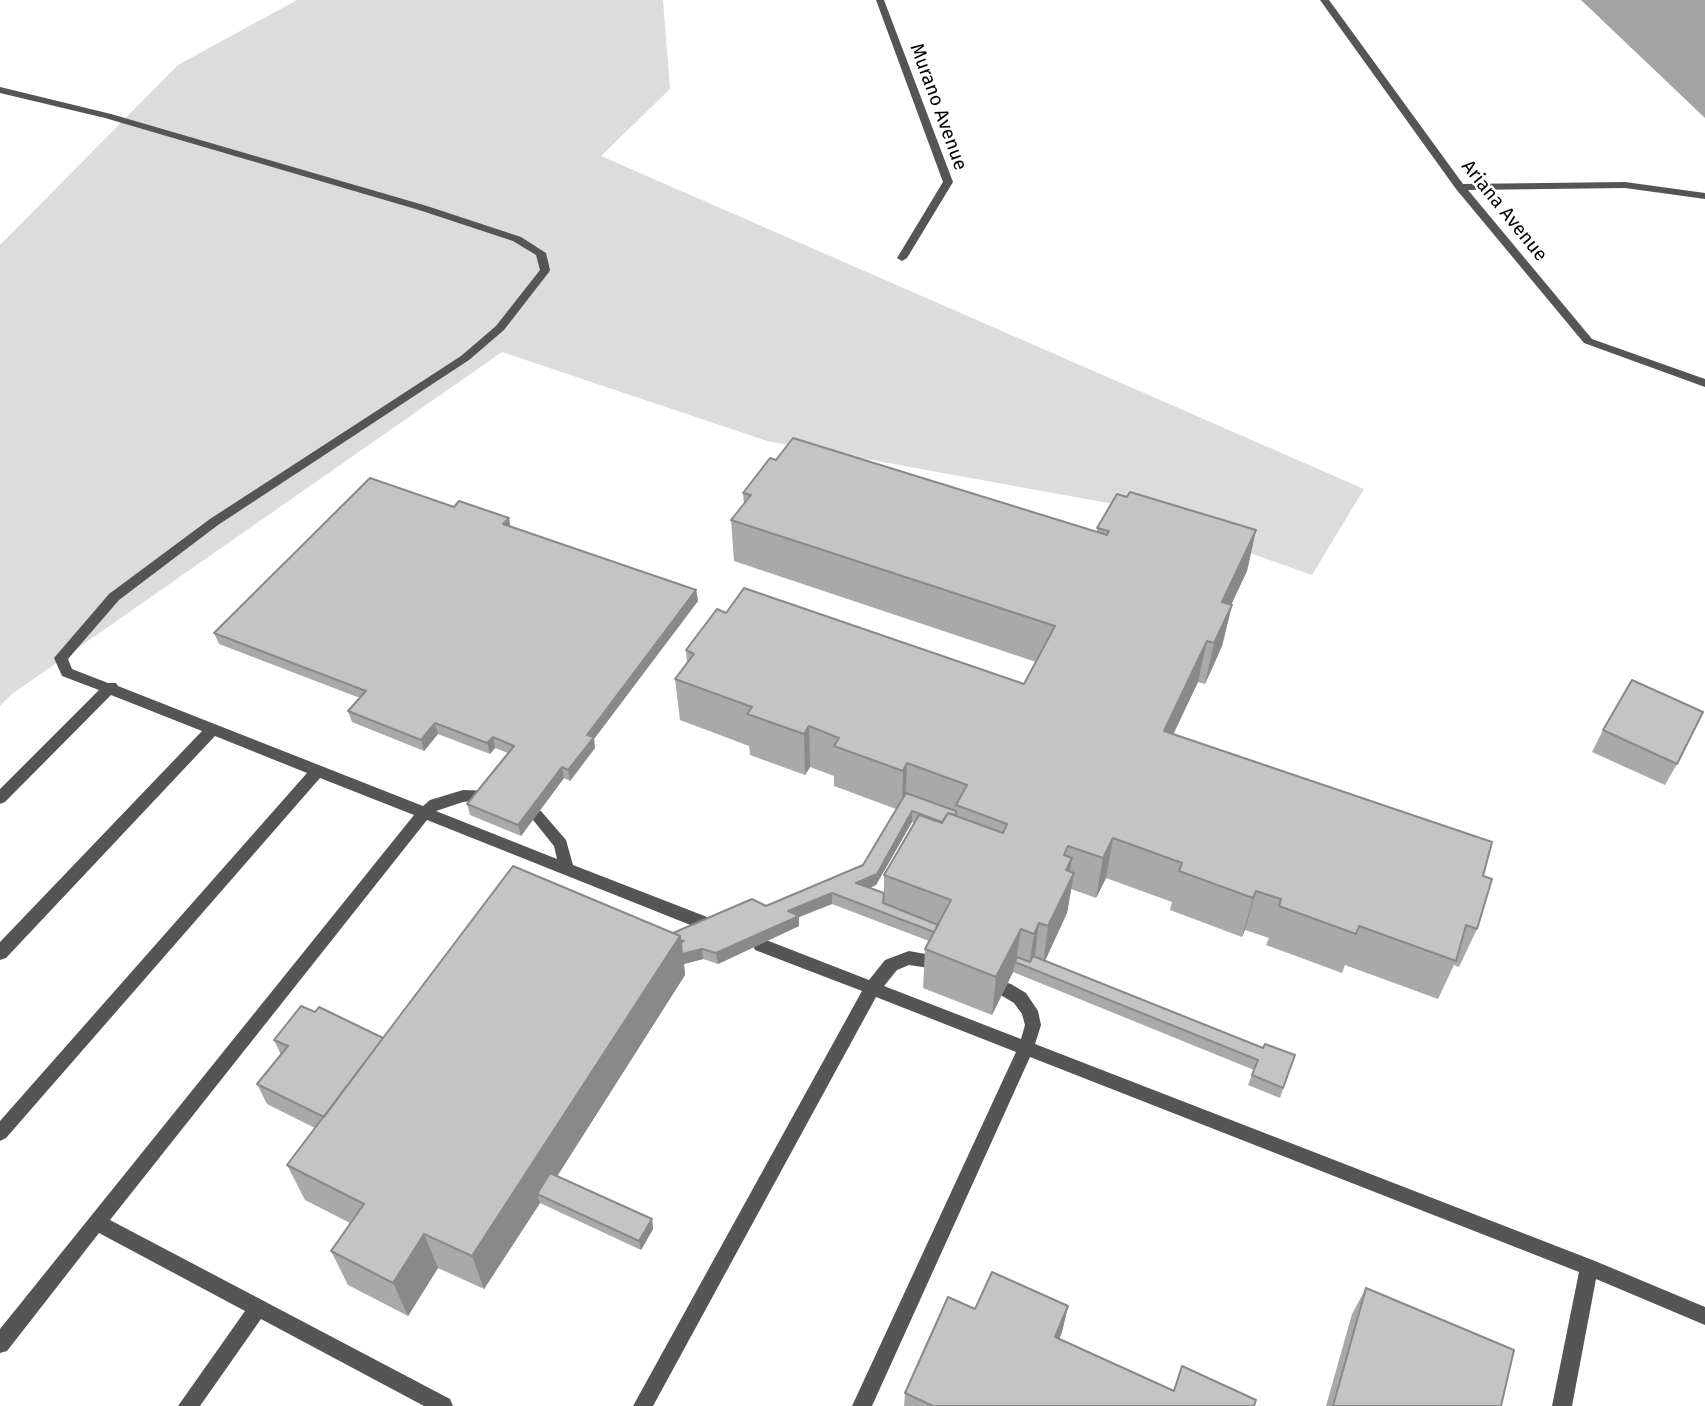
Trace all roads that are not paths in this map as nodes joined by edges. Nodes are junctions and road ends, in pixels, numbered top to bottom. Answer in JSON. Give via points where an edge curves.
{"nodes":[{"id":1,"x":880,"y":0,"type":"edge"},
{"id":2,"x":1324,"y":0,"type":"edge"},
{"id":3,"x":0,"y":90,"type":"edge"},
{"id":4,"x":1460,"y":187,"type":"junction"},
{"id":5,"x":1705,"y":196,"type":"edge"},
{"id":6,"x":902,"y":258,"type":"dead end"},
{"id":7,"x":1705,"y":383,"type":"edge"},
{"id":8,"x":111,"y":687,"type":"junction"},
{"id":9,"x":213,"y":729,"type":"junction"},
{"id":10,"x":317,"y":771,"type":"junction"},
{"id":11,"x":486,"y":795,"type":"edge"},
{"id":12,"x":0,"y":798,"type":"edge"},
{"id":13,"x":424,"y":814,"type":"junction"},
{"id":14,"x":536,"y":815,"type":"edge"},
{"id":15,"x":567,"y":870,"type":"junction"},
{"id":16,"x":714,"y":927,"type":"edge"},
{"id":17,"x":761,"y":945,"type":"edge"},
{"id":18,"x":0,"y":953,"type":"edge"},
{"id":19,"x":936,"y":962,"type":"edge"},
{"id":20,"x":872,"y":988,"type":"junction"},
{"id":21,"x":1005,"y":989,"type":"edge"},
{"id":22,"x":1026,"y":1048,"type":"junction"},
{"id":23,"x":0,"y":1133,"type":"edge"},
{"id":24,"x":97,"y":1223,"type":"junction"},
{"id":25,"x":1589,"y":1267,"type":"junction"},
{"id":26,"x":258,"y":1308,"type":"junction"},
{"id":27,"x":1705,"y":1316,"type":"edge"},
{"id":28,"x":0,"y":1344,"type":"edge"},
{"id":29,"x":188,"y":1406,"type":"edge"},
{"id":30,"x":443,"y":1406,"type":"edge"},
{"id":31,"x":643,"y":1406,"type":"edge"},
{"id":32,"x":862,"y":1406,"type":"edge"},
{"id":33,"x":1562,"y":1406,"type":"edge"}],
"edges":[{"from":1,"to":6,"type":"street","name":"Murano Avenue","via":[[948,182]]},
{"from":2,"to":4,"type":"street","name":"Ariana Avenue"},
{"from":3,"to":8,"type":"street","via":[[108,116],[517,239],[541,253],[545,270],[500,328],[465,358],[214,522],[114,597],[61,658],[67,672]]},
{"from":4,"to":5,"type":"street","via":[[1625,185]]},
{"from":4,"to":7,"type":"street","name":"Ariana Avenue","via":[[1588,341]]},
{"from":8,"to":9,"type":"street"},
{"from":8,"to":12,"type":"street"},
{"from":9,"to":10,"type":"street"},
{"from":9,"to":18,"type":"street"},
{"from":10,"to":13,"type":"street"},
{"from":10,"to":23,"type":"street"},
{"from":11,"to":13,"type":"street","via":[[435,804]]},
{"from":13,"to":15,"type":"street"},
{"from":13,"to":24,"type":"street"},
{"from":14,"to":15,"type":"street","via":[[561,844]]},
{"from":15,"to":16,"type":"street"},
{"from":17,"to":20,"type":"street"},
{"from":19,"to":20,"type":"street","via":[[909,958],[891,965]]},
{"from":20,"to":22,"type":"street"},
{"from":20,"to":31,"type":"street"},
{"from":21,"to":22,"type":"street","via":[[1030,1011],[1034,1025]]},
{"from":22,"to":25,"type":"street"},
{"from":22,"to":32,"type":"street"},
{"from":24,"to":26,"type":"street"},
{"from":24,"to":28,"type":"street"},
{"from":25,"to":27,"type":"street"},
{"from":25,"to":33,"type":"street"},
{"from":26,"to":29,"type":"street"},
{"from":26,"to":30,"type":"street"}]}
